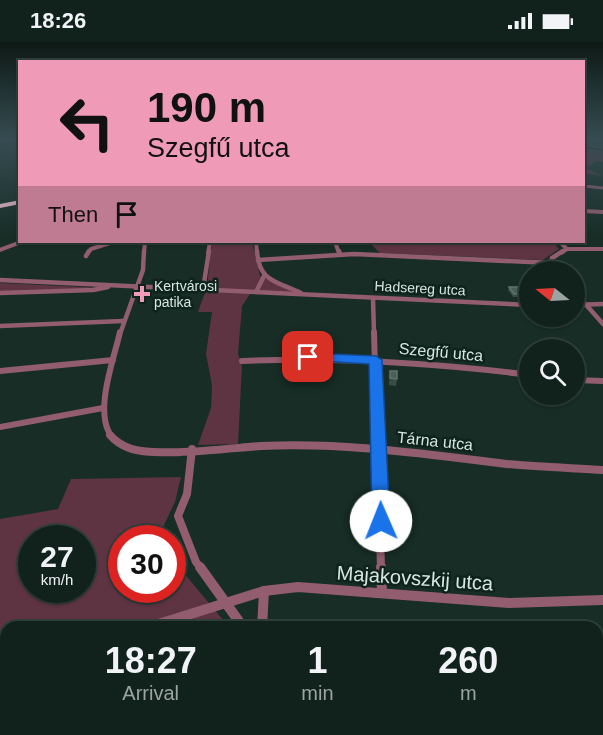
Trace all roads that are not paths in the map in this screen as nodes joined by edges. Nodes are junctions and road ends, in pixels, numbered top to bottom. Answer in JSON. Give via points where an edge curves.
{"nodes":[{"id":1,"x":585,"y":186,"type":"edge"},
{"id":2,"x":603,"y":188,"type":"edge"},
{"id":3,"x":18,"y":200,"type":"edge"},
{"id":4,"x":0,"y":205,"type":"edge"},
{"id":5,"x":585,"y":211,"type":"edge"},
{"id":6,"x":603,"y":212,"type":"edge"},
{"id":7,"x":18,"y":243,"type":"edge"},
{"id":8,"x":110,"y":243,"type":"edge"},
{"id":9,"x":145,"y":243,"type":"edge"},
{"id":10,"x":210,"y":243,"type":"edge"},
{"id":11,"x":256,"y":243,"type":"edge"},
{"id":12,"x":335,"y":243,"type":"edge"},
{"id":13,"x":561,"y":243,"type":"edge"},
{"id":14,"x":567,"y":249,"type":"junction"},
{"id":15,"x":603,"y":249,"type":"edge"},
{"id":16,"x":0,"y":250,"type":"edge"},
{"id":17,"x":340,"y":254,"type":"junction"},
{"id":18,"x":86,"y":256,"type":"dead end"},
{"id":19,"x":258,"y":260,"type":"junction"},
{"id":20,"x":551,"y":261,"type":"edge"},
{"id":21,"x":519,"y":262,"type":"edge"},
{"id":22,"x":264,"y":276,"type":"junction"},
{"id":23,"x":0,"y":280,"type":"edge"},
{"id":24,"x":111,"y":285,"type":"junction"},
{"id":25,"x":136,"y":286,"type":"junction"},
{"id":26,"x":200,"y":290,"type":"junction"},
{"id":27,"x":256,"y":292,"type":"junction"},
{"id":28,"x":0,"y":293,"type":"edge"},
{"id":29,"x":310,"y":296,"type":"junction"},
{"id":30,"x":373,"y":298,"type":"junction"},
{"id":31,"x":586,"y":304,"type":"joint"},
{"id":32,"x":603,"y":304,"type":"edge"},
{"id":33,"x":519,"y":305,"type":"edge"},
{"id":34,"x":123,"y":321,"type":"junction"},
{"id":35,"x":603,"y":324,"type":"edge"},
{"id":36,"x":0,"y":326,"type":"edge"},
{"id":37,"x":113,"y":360,"type":"junction"},
{"id":38,"x":376,"y":360,"type":"junction"},
{"id":39,"x":242,"y":361,"type":"dead end"},
{"id":40,"x":0,"y":371,"type":"edge"},
{"id":41,"x":519,"y":374,"type":"edge"},
{"id":42,"x":585,"y":380,"type":"edge"},
{"id":43,"x":603,"y":381,"type":"edge"},
{"id":44,"x":103,"y":408,"type":"junction"},
{"id":45,"x":0,"y":427,"type":"edge"},
{"id":46,"x":192,"y":449,"type":"junction"},
{"id":47,"x":379,"y":450,"type":"junction"},
{"id":48,"x":603,"y":470,"type":"edge"},
{"id":49,"x":264,"y":591,"type":"junction"},
{"id":50,"x":382,"y":593,"type":"junction"},
{"id":51,"x":603,"y":600,"type":"edge"},
{"id":52,"x":227,"y":602,"type":"junction"},
{"id":53,"x":168,"y":621,"type":"edge"},
{"id":54,"x":239,"y":621,"type":"edge"},
{"id":55,"x":262,"y":621,"type":"edge"}],
"edges":[{"from":1,"to":2,"type":"street"},
{"from":3,"to":4,"type":"highway"},
{"from":5,"to":6,"type":"street"},
{"from":7,"to":16,"type":"street"},
{"from":8,"to":18,"type":"street","via":[[91,249]]},
{"from":9,"to":25,"type":"street","via":[[143,270]]},
{"from":10,"to":26,"type":"street"},
{"from":11,"to":19,"type":"street"},
{"from":12,"to":17,"type":"street"},
{"from":13,"to":14,"type":"street"},
{"from":14,"to":15,"type":"street"},
{"from":14,"to":20,"type":"street"},
{"from":17,"to":19,"type":"street"},
{"from":17,"to":21,"type":"street"},
{"from":19,"to":22,"type":"street"},
{"from":22,"to":27,"type":"street"},
{"from":22,"to":29,"type":"street","name":"Hadsereg utca"},
{"from":23,"to":24,"type":"street","name":"Hadsereg utca"},
{"from":24,"to":25,"type":"street","name":"Hadsereg utca"},
{"from":24,"to":28,"type":"street","name":"Hadsereg utca","via":[[93,290]]},
{"from":25,"to":26,"type":"street","name":"Hadsereg utca"},
{"from":25,"to":34,"type":"street"},
{"from":26,"to":27,"type":"street","name":"Hadsereg utca"},
{"from":27,"to":29,"type":"street","name":"Hadsereg utca"},
{"from":29,"to":30,"type":"street","name":"Hadsereg utca"},
{"from":30,"to":33,"type":"street","name":"Hadsereg utca"},
{"from":30,"to":38,"type":"street"},
{"from":31,"to":32,"type":"street"},
{"from":31,"to":35,"type":"street"},
{"from":34,"to":36,"type":"street"},
{"from":34,"to":37,"type":"street"},
{"from":37,"to":40,"type":"street"},
{"from":37,"to":44,"type":"street"},
{"from":38,"to":39,"type":"street","name":"Szegfű utca","via":[[308,357]]},
{"from":38,"to":41,"type":"street","name":"Szegfű utca"},
{"from":38,"to":47,"type":"street"},
{"from":42,"to":43,"type":"street"},
{"from":44,"to":45,"type":"street"},
{"from":44,"to":46,"type":"street","name":"Tárna utca","via":[[108,432],[130,449]]},
{"from":46,"to":47,"type":"street","name":"Tárna utca","via":[[296,446]]},
{"from":46,"to":52,"type":"street","via":[[187,494],[178,516],[196,562]]},
{"from":47,"to":48,"type":"street","name":"Tárna utca"},
{"from":47,"to":50,"type":"street"},
{"from":49,"to":50,"type":"street","name":"Majakovszkij utca","via":[[298,587]]},
{"from":49,"to":52,"type":"street","name":"Majakovszkij utca"},
{"from":49,"to":55,"type":"street"},
{"from":50,"to":51,"type":"street","name":"Majakovszkij utca","via":[[509,603]]},
{"from":52,"to":53,"type":"street","name":"Majakovszkij utca"},
{"from":52,"to":54,"type":"street"}]}
